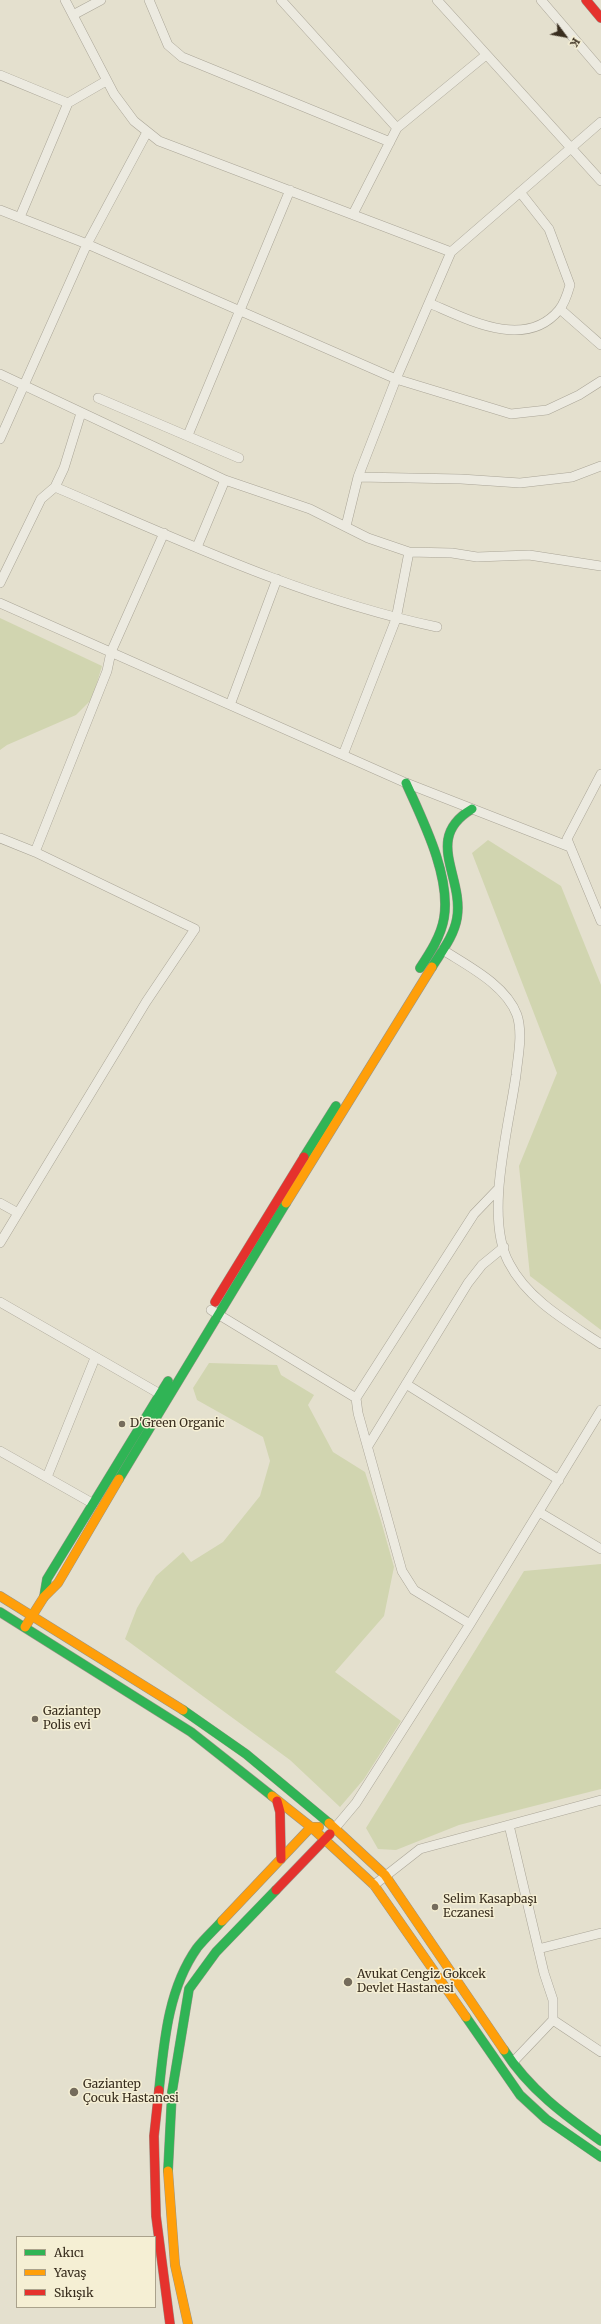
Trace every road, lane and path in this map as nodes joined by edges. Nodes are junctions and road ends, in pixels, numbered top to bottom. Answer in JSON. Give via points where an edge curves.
{"nodes":[{"id":1,"x":65,"y":0,"type":"edge"},
{"id":2,"x":101,"y":0,"type":"edge"},
{"id":3,"x":149,"y":0,"type":"edge"},
{"id":4,"x":282,"y":0,"type":"edge"},
{"id":5,"x":436,"y":0,"type":"edge"},
{"id":6,"x":541,"y":0,"type":"edge"},
{"id":7,"x":586,"y":0,"type":"edge"},
{"id":8,"x":73,"y":15,"type":"junction"},
{"id":9,"x":601,"y":18,"type":"edge"},
{"id":10,"x":486,"y":55,"type":"junction"},
{"id":11,"x":601,"y":70,"type":"edge"},
{"id":12,"x":0,"y":75,"type":"edge"},
{"id":13,"x":106,"y":81,"type":"junction"},
{"id":14,"x":68,"y":103,"type":"junction"},
{"id":15,"x":601,"y":122,"type":"edge"},
{"id":16,"x":397,"y":128,"type":"junction"},
{"id":17,"x":147,"y":132,"type":"junction"},
{"id":18,"x":390,"y":142,"type":"junction"},
{"id":19,"x":570,"y":147,"type":"junction"},
{"id":20,"x":601,"y":181,"type":"edge"},
{"id":21,"x":290,"y":190,"type":"junction"},
{"id":22,"x":520,"y":192,"type":"junction"},
{"id":23,"x":0,"y":210,"type":"edge"},
{"id":24,"x":353,"y":214,"type":"junction"},
{"id":25,"x":20,"y":217,"type":"junction"},
{"id":26,"x":87,"y":244,"type":"junction"},
{"id":27,"x":451,"y":252,"type":"junction"},
{"id":28,"x":429,"y":303,"type":"junction"},
{"id":29,"x":560,"y":309,"type":"junction"},
{"id":30,"x":238,"y":310,"type":"junction"},
{"id":31,"x":601,"y":345,"type":"edge"},
{"id":32,"x":0,"y":374,"type":"edge"},
{"id":33,"x":396,"y":379,"type":"junction"},
{"id":34,"x":601,"y":381,"type":"edge"},
{"id":35,"x":25,"y":386,"type":"junction"},
{"id":36,"x":98,"y":398,"type":"dead end"},
{"id":37,"x":81,"y":413,"type":"junction"},
{"id":38,"x":188,"y":435,"type":"junction"},
{"id":39,"x":0,"y":439,"type":"edge"},
{"id":40,"x":239,"y":458,"type":"dead end"},
{"id":41,"x":601,"y":466,"type":"edge"},
{"id":42,"x":358,"y":477,"type":"junction"},
{"id":43,"x":225,"y":480,"type":"junction"},
{"id":44,"x":55,"y":487,"type":"junction"},
{"id":45,"x":346,"y":526,"type":"junction"},
{"id":46,"x":164,"y":533,"type":"junction"},
{"id":47,"x":197,"y":547,"type":"junction"},
{"id":48,"x":409,"y":552,"type":"junction"},
{"id":49,"x":601,"y":566,"type":"edge"},
{"id":50,"x":277,"y":579,"type":"junction"},
{"id":51,"x":0,"y":583,"type":"edge"},
{"id":52,"x":0,"y":603,"type":"edge"},
{"id":53,"x":396,"y":618,"type":"junction"},
{"id":54,"x":437,"y":628,"type":"dead end"},
{"id":55,"x":111,"y":652,"type":"junction"},
{"id":56,"x":230,"y":705,"type":"junction"},
{"id":57,"x":343,"y":755,"type":"junction"},
{"id":58,"x":601,"y":774,"type":"edge"},
{"id":59,"x":406,"y":783,"type":"junction"},
{"id":60,"x":472,"y":809,"type":"junction"},
{"id":61,"x":0,"y":838,"type":"edge"},
{"id":62,"x":570,"y":846,"type":"junction"},
{"id":63,"x":35,"y":852,"type":"junction"},
{"id":64,"x":601,"y":921,"type":"edge"},
{"id":65,"x":443,"y":950,"type":"junction"},
{"id":66,"x":499,"y":1188,"type":"junction"},
{"id":67,"x":0,"y":1203,"type":"edge"},
{"id":68,"x":18,"y":1213,"type":"junction"},
{"id":69,"x":0,"y":1243,"type":"edge"},
{"id":70,"x":504,"y":1247,"type":"junction"},
{"id":71,"x":0,"y":1302,"type":"edge"},
{"id":72,"x":214,"y":1312,"type":"junction"},
{"id":73,"x":601,"y":1344,"type":"edge"},
{"id":74,"x":95,"y":1358,"type":"junction"},
{"id":75,"x":406,"y":1384,"type":"junction"},
{"id":76,"x":160,"y":1394,"type":"junction"},
{"id":77,"x":356,"y":1398,"type":"junction"},
{"id":78,"x":601,"y":1410,"type":"edge"},
{"id":79,"x":368,"y":1446,"type":"junction"},
{"id":80,"x":0,"y":1451,"type":"edge"},
{"id":81,"x":47,"y":1477,"type":"junction"},
{"id":82,"x":558,"y":1480,"type":"junction"},
{"id":83,"x":92,"y":1503,"type":"junction"},
{"id":84,"x":539,"y":1512,"type":"junction"},
{"id":85,"x":601,"y":1549,"type":"edge"},
{"id":86,"x":0,"y":1596,"type":"edge"},
{"id":87,"x":44,"y":1597,"type":"junction"},
{"id":88,"x":0,"y":1612,"type":"edge"},
{"id":89,"x":32,"y":1616,"type":"junction"},
{"id":90,"x":470,"y":1624,"type":"junction"},
{"id":91,"x":25,"y":1627,"type":"junction"},
{"id":92,"x":601,"y":1800,"type":"edge"},
{"id":93,"x":277,"y":1801,"type":"junction"},
{"id":94,"x":509,"y":1825,"type":"junction"},
{"id":95,"x":311,"y":1827,"type":"junction"},
{"id":96,"x":335,"y":1828,"type":"junction"},
{"id":97,"x":325,"y":1840,"type":"junction"},
{"id":98,"x":281,"y":1859,"type":"junction"},
{"id":99,"x":385,"y":1875,"type":"junction"},
{"id":100,"x":374,"y":1885,"type":"junction"},
{"id":101,"x":601,"y":1933,"type":"edge"},
{"id":102,"x":538,"y":1949,"type":"junction"},
{"id":103,"x":553,"y":2020,"type":"junction"},
{"id":104,"x":601,"y":2052,"type":"edge"},
{"id":105,"x":513,"y":2062,"type":"junction"},
{"id":106,"x":601,"y":2141,"type":"edge"},
{"id":107,"x":601,"y":2157,"type":"edge"},
{"id":108,"x":170,"y":2324,"type":"edge"},
{"id":109,"x":188,"y":2324,"type":"edge"}],
"edges":[{"from":1,"to":8,"type":"street"},
{"from":2,"to":8,"type":"street"},
{"from":3,"to":18,"type":"street","via":[[168,45],[182,57]]},
{"from":4,"to":16,"type":"street"},
{"from":5,"to":10,"type":"street"},
{"from":6,"to":11,"type":"street"},
{"from":7,"to":9,"type":"main road"},
{"from":8,"to":13,"type":"street"},
{"from":10,"to":16,"type":"street"},
{"from":10,"to":19,"type":"street"},
{"from":12,"to":14,"type":"street"},
{"from":13,"to":14,"type":"street"},
{"from":13,"to":17,"type":"street","via":[[134,121]]},
{"from":14,"to":25,"type":"street"},
{"from":15,"to":19,"type":"street"},
{"from":16,"to":18,"type":"street"},
{"from":17,"to":21,"type":"street","via":[[159,141]]},
{"from":17,"to":26,"type":"street"},
{"from":18,"to":24,"type":"street"},
{"from":19,"to":20,"type":"street"},
{"from":19,"to":22,"type":"street"},
{"from":21,"to":24,"type":"street"},
{"from":21,"to":30,"type":"street"},
{"from":22,"to":27,"type":"street"},
{"from":22,"to":29,"type":"street","via":[[549,229],[563,262],[570,285]]},
{"from":23,"to":25,"type":"street"},
{"from":24,"to":27,"type":"street"},
{"from":25,"to":26,"type":"street"},
{"from":26,"to":30,"type":"street"},
{"from":26,"to":35,"type":"street"},
{"from":27,"to":28,"type":"street"},
{"from":28,"to":29,"type":"street","via":[[477,324],[514,331],[543,324]]},
{"from":28,"to":33,"type":"street"},
{"from":29,"to":31,"type":"street"},
{"from":30,"to":33,"type":"street"},
{"from":30,"to":38,"type":"street"},
{"from":32,"to":35,"type":"street"},
{"from":33,"to":34,"type":"street","via":[[511,414],[547,410]]},
{"from":33,"to":42,"type":"street"},
{"from":35,"to":37,"type":"street"},
{"from":35,"to":39,"type":"street"},
{"from":36,"to":38,"type":"street"},
{"from":37,"to":43,"type":"street"},
{"from":37,"to":44,"type":"street","via":[[64,468]]},
{"from":38,"to":40,"type":"street"},
{"from":41,"to":42,"type":"street","via":[[572,477],[520,483]]},
{"from":42,"to":45,"type":"street"},
{"from":43,"to":45,"type":"street","via":[[310,509]]},
{"from":43,"to":47,"type":"street"},
{"from":44,"to":46,"type":"street"},
{"from":44,"to":51,"type":"street","via":[[41,499]]},
{"from":45,"to":48,"type":"street","via":[[368,538]]},
{"from":46,"to":47,"type":"street"},
{"from":46,"to":55,"type":"street"},
{"from":47,"to":50,"type":"street"},
{"from":48,"to":49,"type":"street","via":[[452,553],[477,557],[529,555]]},
{"from":48,"to":53,"type":"street"},
{"from":50,"to":53,"type":"street"},
{"from":50,"to":56,"type":"street"},
{"from":52,"to":55,"type":"street"},
{"from":53,"to":54,"type":"street"},
{"from":53,"to":57,"type":"street"},
{"from":55,"to":56,"type":"street"},
{"from":55,"to":63,"type":"street","via":[[107,672]]},
{"from":56,"to":57,"type":"street"},
{"from":57,"to":59,"type":"street"},
{"from":58,"to":62,"type":"street","via":[[567,839]]},
{"from":59,"to":60,"type":"street"},
{"from":59,"to":72,"type":"main road","via":[[425,826],[444,892],[445,918],[436,942]]},
{"from":60,"to":62,"type":"street"},
{"from":60,"to":65,"type":"main road","via":[[460,814],[452,822],[446,846],[456,884],[458,909],[453,935]]},
{"from":61,"to":63,"type":"street"},
{"from":62,"to":64,"type":"street"},
{"from":63,"to":68,"type":"street","via":[[194,929],[146,1002]]},
{"from":65,"to":66,"type":"street","via":[[480,974],[502,993],[517,1015],[520,1045]]},
{"from":65,"to":72,"type":"main road"},
{"from":66,"to":70,"type":"street","via":[[498,1229]]},
{"from":66,"to":77,"type":"street","via":[[474,1214]]},
{"from":67,"to":68,"type":"street"},
{"from":68,"to":69,"type":"street"},
{"from":70,"to":73,"type":"street","via":[[508,1263],[528,1290]]},
{"from":70,"to":75,"type":"street","via":[[482,1266],[468,1283]]},
{"from":71,"to":74,"type":"street"},
{"from":72,"to":76,"type":"main road"},
{"from":72,"to":77,"type":"street"},
{"from":72,"to":87,"type":"main road","via":[[58,1583]]},
{"from":74,"to":76,"type":"street"},
{"from":74,"to":81,"type":"street"},
{"from":75,"to":79,"type":"street"},
{"from":75,"to":82,"type":"street"},
{"from":76,"to":83,"type":"main road"},
{"from":77,"to":79,"type":"street"},
{"from":78,"to":82,"type":"street"},
{"from":79,"to":90,"type":"street","via":[[402,1572],[414,1590]]},
{"from":80,"to":81,"type":"street"},
{"from":81,"to":83,"type":"street"},
{"from":82,"to":84,"type":"street"},
{"from":83,"to":87,"type":"main road","via":[[47,1579]]},
{"from":84,"to":85,"type":"street"},
{"from":84,"to":90,"type":"street"},
{"from":86,"to":89,"type":"main road"},
{"from":87,"to":89,"type":"main road"},
{"from":88,"to":91,"type":"main road"},
{"from":89,"to":91,"type":"main road"},
{"from":89,"to":96,"type":"main road","via":[[209,1727],[246,1754]]},
{"from":90,"to":96,"type":"street","via":[[356,1803]]},
{"from":91,"to":93,"type":"main road","via":[[174,1720]]},
{"from":92,"to":94,"type":"street"},
{"from":93,"to":95,"type":"main road"},
{"from":93,"to":98,"type":"main road","via":[[280,1812]]},
{"from":94,"to":99,"type":"street","via":[[420,1849]]},
{"from":94,"to":102,"type":"street"},
{"from":95,"to":96,"type":"main road"},
{"from":95,"to":97,"type":"main road"},
{"from":95,"to":98,"type":"main road"},
{"from":96,"to":97,"type":"main road"},
{"from":96,"to":99,"type":"main road"},
{"from":97,"to":100,"type":"main road"},
{"from":97,"to":109,"type":"main road","via":[[216,1952],[189,1989],[172,2092],[168,2180],[175,2265]]},
{"from":98,"to":108,"type":"main road","via":[[197,1948],[179,1980],[164,2037],[154,2136],[156,2216]]},
{"from":99,"to":100,"type":"street"},
{"from":99,"to":105,"type":"main road"},
{"from":100,"to":107,"type":"main road","via":[[520,2095],[546,2119]]},
{"from":101,"to":102,"type":"street"},
{"from":102,"to":103,"type":"street","via":[[553,2000]]},
{"from":103,"to":104,"type":"street"},
{"from":103,"to":105,"type":"street"},
{"from":105,"to":106,"type":"main road","via":[[530,2084],[558,2111]]}]}
